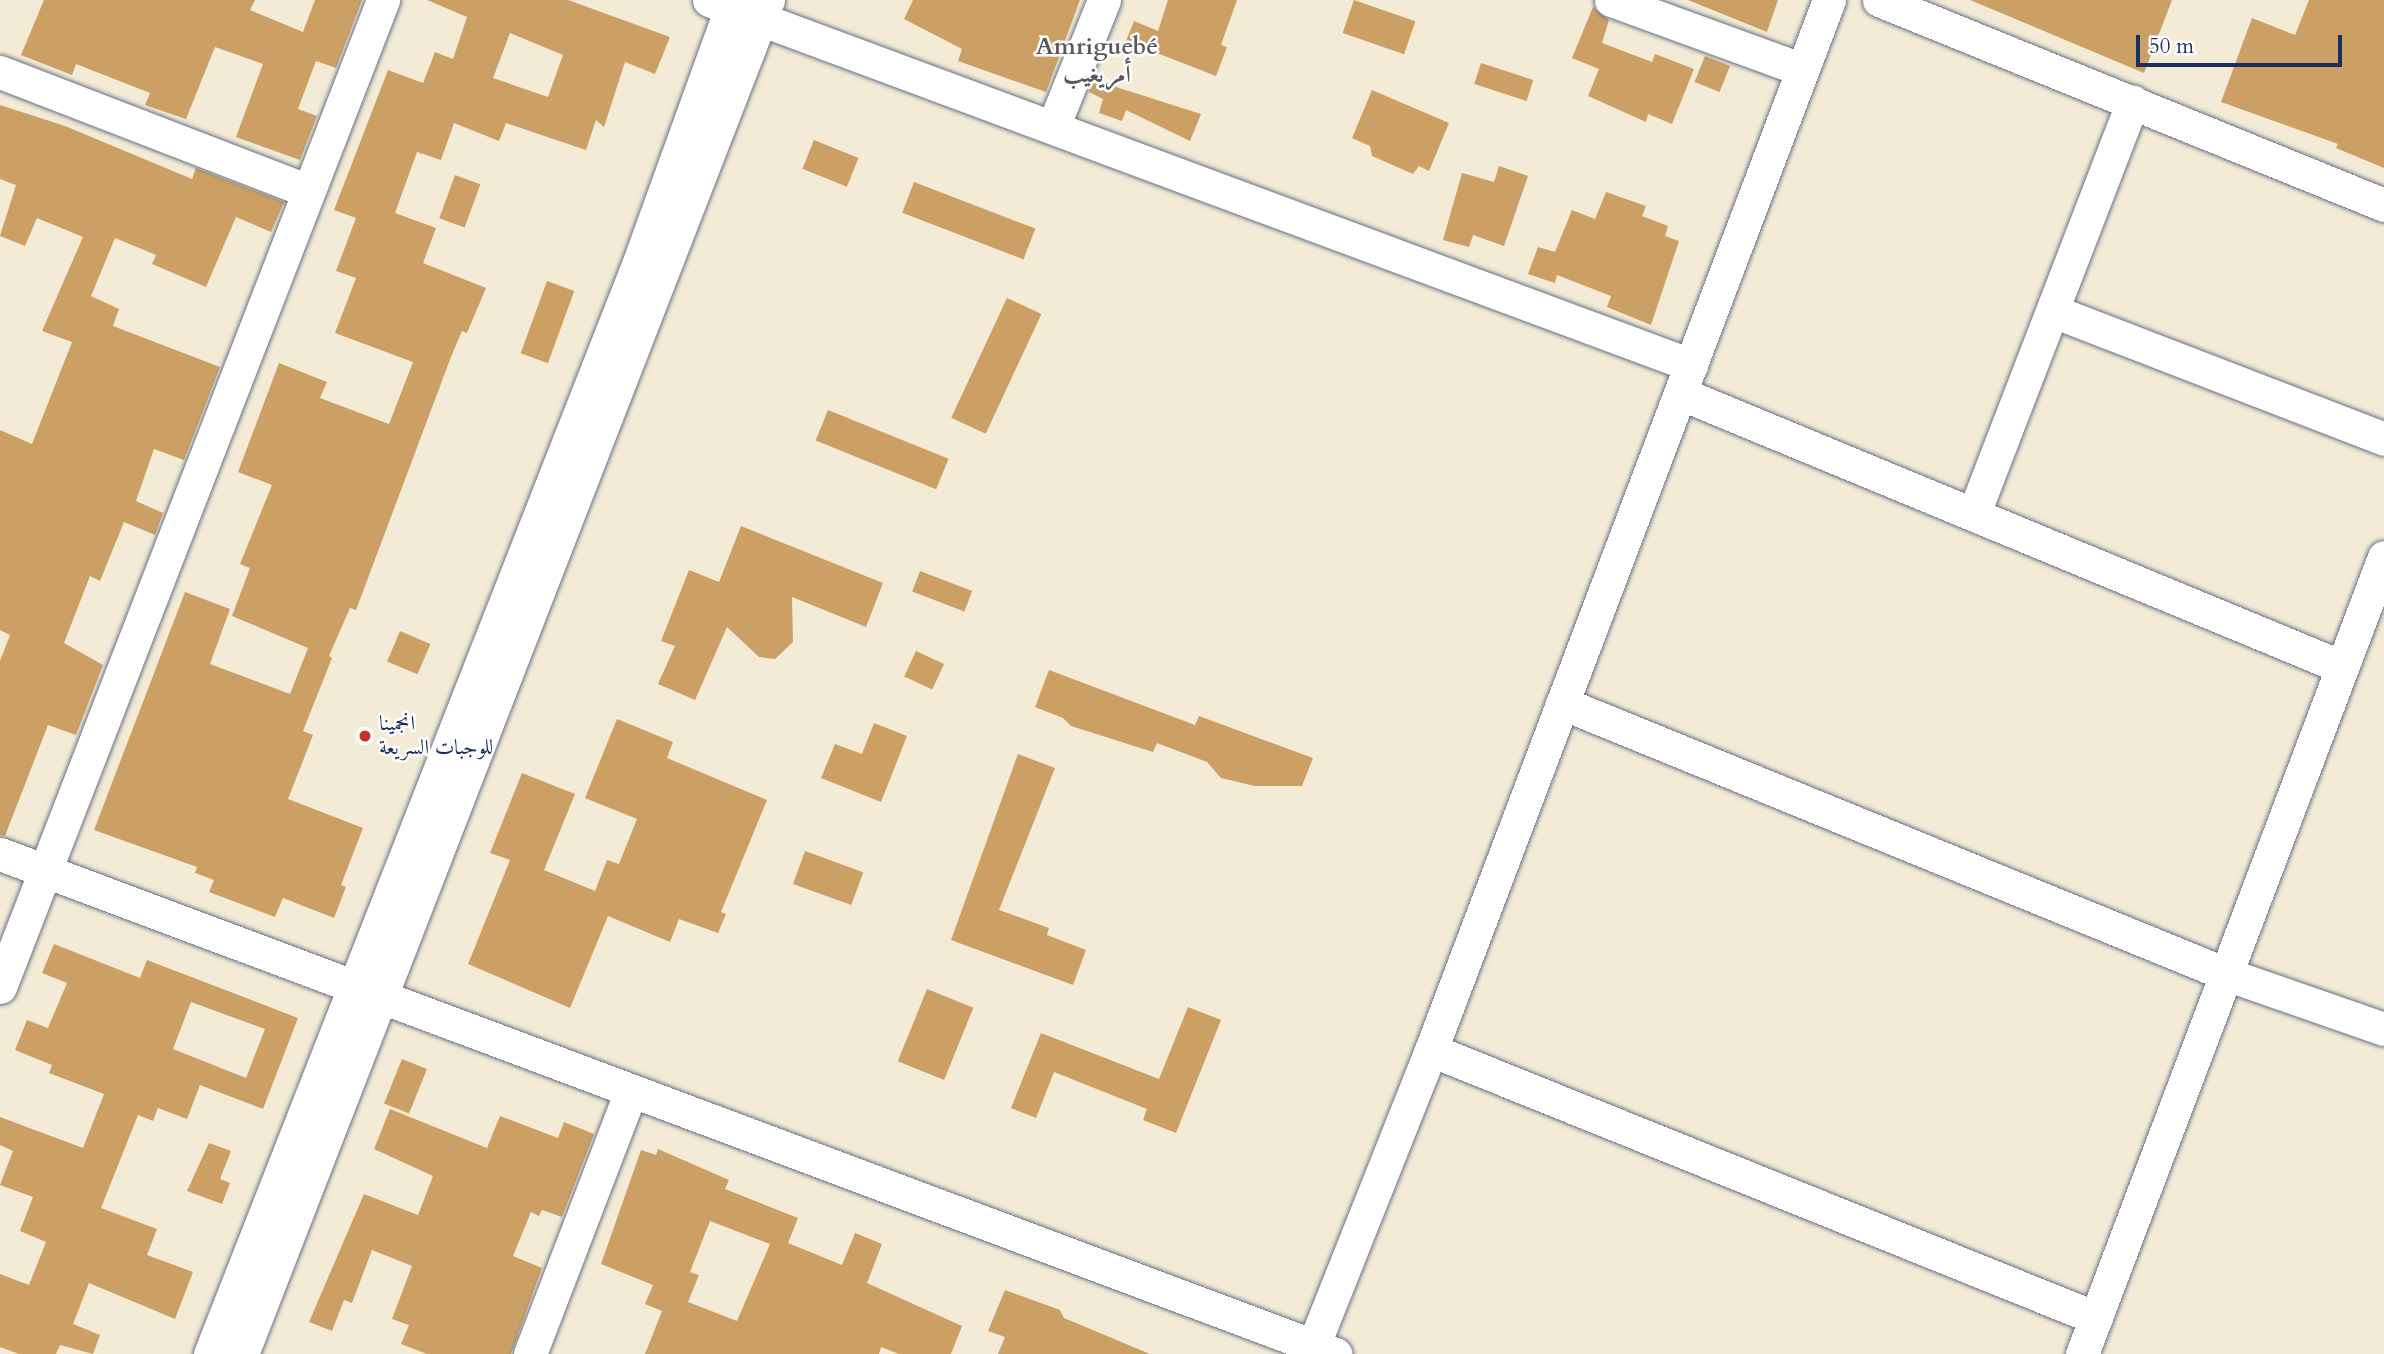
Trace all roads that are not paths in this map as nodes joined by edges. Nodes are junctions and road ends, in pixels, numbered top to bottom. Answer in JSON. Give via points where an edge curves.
{"nodes":[{"id":1,"x":383,"y":0,"type":"edge"},
{"id":2,"x":1104,"y":0,"type":"edge"},
{"id":3,"x":1611,"y":0,"type":"edge"},
{"id":4,"x":1829,"y":0,"type":"edge"},
{"id":5,"x":1879,"y":0,"type":"edge"},
{"id":6,"x":741,"y":5,"type":"edge"},
{"id":7,"x":1801,"y":69,"type":"junction"},
{"id":8,"x":0,"y":72,"type":"edge"},
{"id":9,"x":2133,"y":102,"type":"junction"},
{"id":10,"x":1053,"y":127,"type":"junction"},
{"id":11,"x":308,"y":191,"type":"junction"},
{"id":12,"x":2384,"y":205,"type":"edge"},
{"id":13,"x":2053,"y":311,"type":"junction"},
{"id":14,"x":1686,"y":380,"type":"junction"},
{"id":15,"x":2384,"y":439,"type":"edge"},
{"id":16,"x":1975,"y":513,"type":"junction"},
{"id":17,"x":2384,"y":557,"type":"edge"},
{"id":18,"x":2342,"y":667,"type":"junction"},
{"id":19,"x":1562,"y":703,"type":"junction"},
{"id":20,"x":0,"y":854,"type":"edge"},
{"id":21,"x":42,"y":870,"type":"junction"},
{"id":22,"x":2226,"y":974,"type":"junction"},
{"id":23,"x":0,"y":987,"type":"edge"},
{"id":24,"x":368,"y":992,"type":"junction"},
{"id":25,"x":2384,"y":1029,"type":"edge"},
{"id":26,"x":1431,"y":1050,"type":"junction"},
{"id":27,"x":631,"y":1093,"type":"junction"},
{"id":28,"x":2096,"y":1318,"type":"junction"},
{"id":29,"x":1319,"y":1351,"type":"edge"},
{"id":30,"x":210,"y":1354,"type":"edge"},
{"id":31,"x":242,"y":1354,"type":"edge"},
{"id":32,"x":530,"y":1354,"type":"edge"},
{"id":33,"x":2082,"y":1354,"type":"edge"}],
"edges":[{"from":1,"to":11,"type":"street"},
{"from":2,"to":10,"type":"street"},
{"from":3,"to":7,"type":"street"},
{"from":4,"to":7,"type":"street"},
{"from":5,"to":9,"type":"street"},
{"from":6,"to":10,"type":"street"},
{"from":6,"to":24,"type":"street"},
{"from":7,"to":14,"type":"street"},
{"from":8,"to":11,"type":"street"},
{"from":9,"to":12,"type":"street"},
{"from":9,"to":13,"type":"street"},
{"from":10,"to":14,"type":"street"},
{"from":11,"to":21,"type":"street"},
{"from":13,"to":15,"type":"street"},
{"from":13,"to":16,"type":"street"},
{"from":14,"to":16,"type":"street"},
{"from":14,"to":19,"type":"street"},
{"from":16,"to":18,"type":"street"},
{"from":17,"to":18,"type":"street"},
{"from":18,"to":22,"type":"street"},
{"from":19,"to":22,"type":"street"},
{"from":19,"to":26,"type":"street"},
{"from":20,"to":21,"type":"street"},
{"from":21,"to":23,"type":"street"},
{"from":21,"to":24,"type":"street"},
{"from":22,"to":25,"type":"street"},
{"from":22,"to":28,"type":"street"},
{"from":24,"to":27,"type":"street"},
{"from":24,"to":30,"type":"street"},
{"from":24,"to":31,"type":"street"},
{"from":26,"to":28,"type":"street"},
{"from":26,"to":29,"type":"street"},
{"from":27,"to":29,"type":"street"},
{"from":27,"to":32,"type":"street"},
{"from":28,"to":33,"type":"street"}]}
